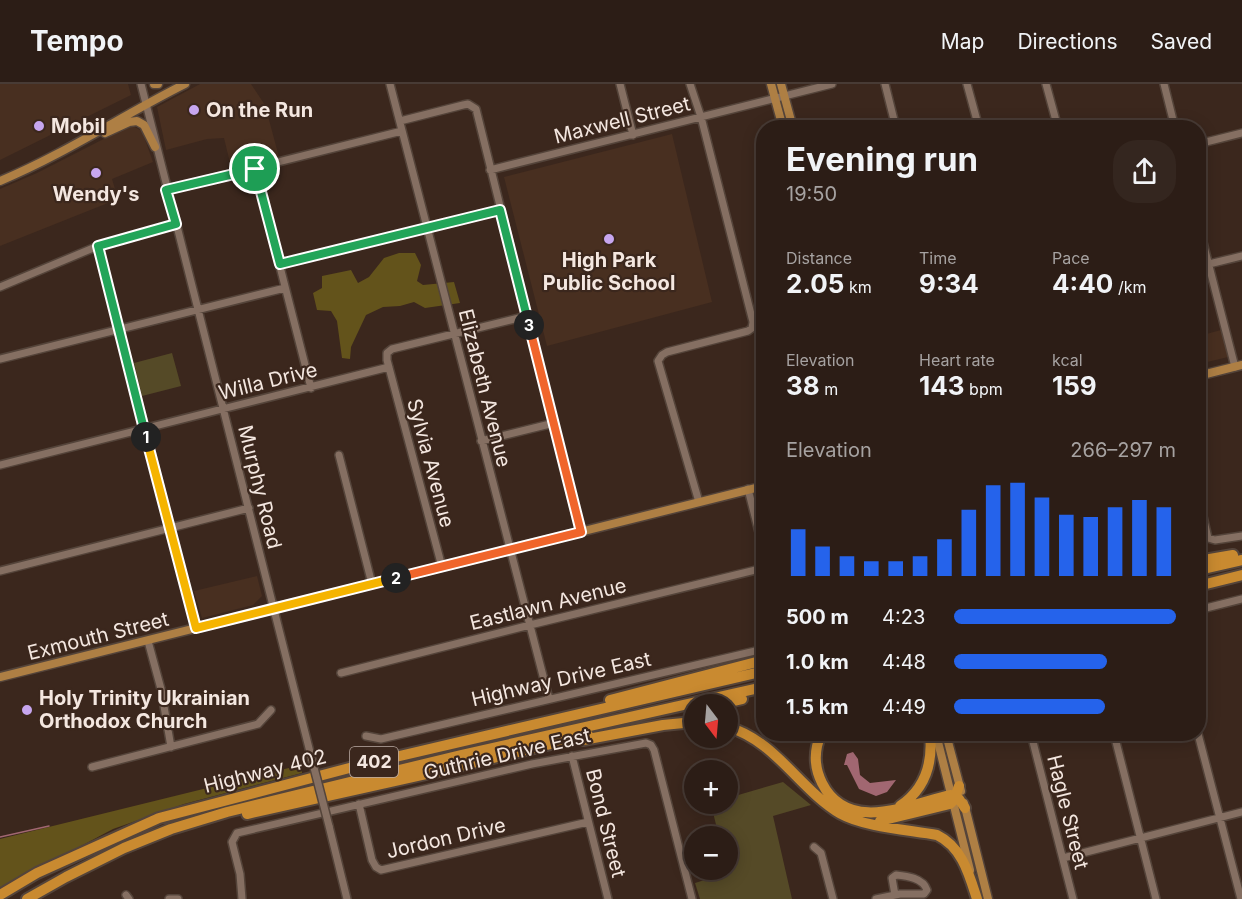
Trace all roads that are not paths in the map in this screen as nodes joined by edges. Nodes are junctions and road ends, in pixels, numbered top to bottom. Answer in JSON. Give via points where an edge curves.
{"nodes":[{"id":1,"x":141,"y":84,"type":"edge"},
{"id":2,"x":185,"y":84,"type":"edge"},
{"id":3,"x":390,"y":84,"type":"edge"},
{"id":4,"x":620,"y":84,"type":"edge"},
{"id":5,"x":690,"y":84,"type":"edge"},
{"id":6,"x":771,"y":84,"type":"edge"},
{"id":7,"x":781,"y":84,"type":"edge"},
{"id":8,"x":832,"y":84,"type":"edge"},
{"id":9,"x":885,"y":84,"type":"edge"},
{"id":10,"x":967,"y":84,"type":"edge"},
{"id":11,"x":1046,"y":84,"type":"edge"},
{"id":12,"x":1164,"y":84,"type":"edge"},
{"id":13,"x":780,"y":97,"type":"junction"},
{"id":14,"x":145,"y":104,"type":"junction"},
{"id":15,"x":701,"y":117,"type":"junction"},
{"id":16,"x":782,"y":120,"type":"edge"},
{"id":17,"x":790,"y":120,"type":"edge"},
{"id":18,"x":894,"y":120,"type":"edge"},
{"id":19,"x":977,"y":120,"type":"edge"},
{"id":20,"x":1056,"y":120,"type":"edge"},
{"id":21,"x":1173,"y":120,"type":"edge"},
{"id":22,"x":400,"y":121,"type":"junction"},
{"id":23,"x":402,"y":131,"type":"junction"},
{"id":24,"x":1242,"y":133,"type":"edge"},
{"id":25,"x":633,"y":135,"type":"junction"},
{"id":26,"x":85,"y":140,"type":"junction"},
{"id":27,"x":1206,"y":142,"type":"edge"},
{"id":28,"x":155,"y":147,"type":"junction"},
{"id":29,"x":255,"y":169,"type":"junction"},
{"id":30,"x":490,"y":170,"type":"junction"},
{"id":31,"x":0,"y":181,"type":"edge"},
{"id":32,"x":166,"y":190,"type":"junction"},
{"id":33,"x":500,"y":210,"type":"junction"},
{"id":34,"x":176,"y":224,"type":"junction"},
{"id":35,"x":427,"y":227,"type":"junction"},
{"id":36,"x":98,"y":246,"type":"junction"},
{"id":37,"x":1206,"y":253,"type":"edge"},
{"id":38,"x":1242,"y":256,"type":"edge"},
{"id":39,"x":280,"y":264,"type":"junction"},
{"id":40,"x":1209,"y":264,"type":"junction"},
{"id":41,"x":0,"y":287,"type":"edge"},
{"id":42,"x":285,"y":288,"type":"junction"},
{"id":43,"x":198,"y":310,"type":"junction"},
{"id":44,"x":527,"y":316,"type":"junction"},
{"id":45,"x":119,"y":330,"type":"junction"},
{"id":46,"x":453,"y":334,"type":"junction"},
{"id":47,"x":0,"y":360,"type":"edge"},
{"id":48,"x":1238,"y":366,"type":"edge"},
{"id":49,"x":389,"y":368,"type":"junction"},
{"id":50,"x":1206,"y":374,"type":"edge"},
{"id":51,"x":311,"y":388,"type":"junction"},
{"id":52,"x":223,"y":410,"type":"junction"},
{"id":53,"x":554,"y":423,"type":"junction"},
{"id":54,"x":144,"y":429,"type":"junction"},
{"id":55,"x":481,"y":441,"type":"junction"},
{"id":56,"x":339,"y":455,"type":"dead end"},
{"id":57,"x":0,"y":465,"type":"edge"},
{"id":58,"x":756,"y":488,"type":"edge"},
{"id":59,"x":748,"y":489,"type":"junction"},
{"id":60,"x":699,"y":502,"type":"junction"},
{"id":61,"x":249,"y":508,"type":"junction"},
{"id":62,"x":756,"y":520,"type":"edge"},
{"id":63,"x":170,"y":529,"type":"junction"},
{"id":64,"x":581,"y":532,"type":"junction"},
{"id":65,"x":1206,"y":532,"type":"edge"},
{"id":66,"x":1242,"y":536,"type":"edge"},
{"id":67,"x":510,"y":549,"type":"junction"},
{"id":68,"x":1242,"y":554,"type":"edge"},
{"id":69,"x":1206,"y":560,"type":"edge"},
{"id":70,"x":1242,"y":560,"type":"edge"},
{"id":71,"x":442,"y":567,"type":"junction"},
{"id":72,"x":1206,"y":568,"type":"edge"},
{"id":73,"x":756,"y":570,"type":"edge"},
{"id":74,"x":1242,"y":570,"type":"edge"},
{"id":75,"x":0,"y":571,"type":"edge"},
{"id":76,"x":1242,"y":575,"type":"edge"},
{"id":77,"x":1206,"y":578,"type":"edge"},
{"id":78,"x":1242,"y":583,"type":"edge"},
{"id":79,"x":372,"y":584,"type":"junction"},
{"id":80,"x":1206,"y":584,"type":"edge"},
{"id":81,"x":1206,"y":591,"type":"edge"},
{"id":82,"x":1242,"y":599,"type":"edge"},
{"id":83,"x":1206,"y":608,"type":"edge"},
{"id":84,"x":274,"y":609,"type":"junction"},
{"id":85,"x":530,"y":625,"type":"junction"},
{"id":86,"x":196,"y":628,"type":"junction"},
{"id":87,"x":148,"y":640,"type":"junction"},
{"id":88,"x":756,"y":651,"type":"edge"},
{"id":89,"x":756,"y":663,"type":"edge"},
{"id":90,"x":340,"y":673,"type":"dead end"},
{"id":91,"x":756,"y":673,"type":"edge"},
{"id":92,"x":0,"y":677,"type":"edge"},
{"id":93,"x":756,"y":684,"type":"edge"},
{"id":94,"x":756,"y":689,"type":"edge"},
{"id":95,"x":756,"y":696,"type":"edge"},
{"id":96,"x":549,"y":699,"type":"junction"},
{"id":97,"x":738,"y":700,"type":"edge"},
{"id":98,"x":271,"y":710,"type":"dead end"},
{"id":99,"x":684,"y":712,"type":"edge"},
{"id":100,"x":684,"y":723,"type":"edge"},
{"id":101,"x":738,"y":731,"type":"edge"},
{"id":102,"x":366,"y":736,"type":"dead end"},
{"id":103,"x":756,"y":740,"type":"edge"},
{"id":104,"x":757,"y":741,"type":"edge"},
{"id":105,"x":819,"y":741,"type":"edge"},
{"id":106,"x":930,"y":741,"type":"edge"},
{"id":107,"x":938,"y":741,"type":"edge"},
{"id":108,"x":947,"y":741,"type":"edge"},
{"id":109,"x":1032,"y":741,"type":"edge"},
{"id":110,"x":1116,"y":741,"type":"edge"},
{"id":111,"x":1200,"y":741,"type":"edge"},
{"id":112,"x":513,"y":743,"type":"junction"},
{"id":113,"x":171,"y":747,"type":"junction"},
{"id":114,"x":542,"y":747,"type":"junction"},
{"id":115,"x":572,"y":756,"type":"junction"},
{"id":116,"x":361,"y":765,"type":"junction"},
{"id":117,"x":92,"y":767,"type":"dead end"},
{"id":118,"x":955,"y":795,"type":"junction"},
{"id":119,"x":359,"y":804,"type":"junction"},
{"id":120,"x":965,"y":808,"type":"joint"},
{"id":121,"x":886,"y":812,"type":"junction"},
{"id":122,"x":1242,"y":812,"type":"edge"},
{"id":123,"x":1220,"y":817,"type":"junction"},
{"id":124,"x":588,"y":822,"type":"junction"},
{"id":125,"x":868,"y":823,"type":"junction"},
{"id":126,"x":1140,"y":837,"type":"junction"},
{"id":127,"x":814,"y":847,"type":"dead end"},
{"id":128,"x":1063,"y":858,"type":"junction"},
{"id":129,"x":66,"y":877,"type":"junction"},
{"id":130,"x":0,"y":895,"type":"edge"},
{"id":131,"x":895,"y":895,"type":"junction"},
{"id":132,"x":27,"y":899,"type":"edge"},
{"id":133,"x":169,"y":899,"type":"edge"},
{"id":134,"x":178,"y":899,"type":"edge"},
{"id":135,"x":242,"y":899,"type":"edge"},
{"id":136,"x":347,"y":899,"type":"edge"},
{"id":137,"x":608,"y":899,"type":"edge"},
{"id":138,"x":692,"y":899,"type":"edge"},
{"id":139,"x":833,"y":899,"type":"edge"},
{"id":140,"x":876,"y":899,"type":"edge"},
{"id":141,"x":977,"y":899,"type":"edge"},
{"id":142,"x":988,"y":899,"type":"edge"},
{"id":143,"x":1073,"y":899,"type":"edge"},
{"id":144,"x":1156,"y":899,"type":"edge"},
{"id":145,"x":1241,"y":899,"type":"edge"}],
"edges":[{"from":1,"to":14,"type":"street","name":"Murphy Road"},
{"from":2,"to":14,"type":"main road"},
{"from":3,"to":22,"type":"street","name":"Elizabeth Avenue"},
{"from":4,"to":25,"type":"street"},
{"from":5,"to":15,"type":"street"},
{"from":6,"to":13,"type":"main road"},
{"from":7,"to":13,"type":"main road"},
{"from":8,"to":13,"type":"street","name":"Maxwell Street"},
{"from":9,"to":18,"type":"street"},
{"from":10,"to":19,"type":"street"},
{"from":11,"to":20,"type":"street"},
{"from":12,"to":21,"type":"street"},
{"from":13,"to":15,"type":"street","name":"Maxwell Street"},
{"from":13,"to":16,"type":"main road"},
{"from":13,"to":17,"type":"main road"},
{"from":14,"to":26,"type":"main road"},
{"from":14,"to":28,"type":"street","name":"Murphy Road"},
{"from":15,"to":25,"type":"street","name":"Maxwell Street"},
{"from":15,"to":60,"type":"street","via":[[753,322],[751,330],[667,352],[658,361]]},
{"from":22,"to":23,"type":"street","name":"Elizabeth Avenue"},
{"from":22,"to":30,"type":"street","via":[[472,106]]},
{"from":23,"to":29,"type":"street"},
{"from":23,"to":35,"type":"street","name":"Elizabeth Avenue"},
{"from":24,"to":27,"type":"street"},
{"from":25,"to":30,"type":"street","name":"Maxwell Street"},
{"from":26,"to":28,"type":"main road","via":[[135,120],[144,125]]},
{"from":26,"to":31,"type":"main road"},
{"from":28,"to":32,"type":"street","name":"Murphy Road"},
{"from":29,"to":32,"type":"street"},
{"from":29,"to":39,"type":"street"},
{"from":30,"to":33,"type":"street"},
{"from":32,"to":34,"type":"street","name":"Murphy Road"},
{"from":33,"to":35,"type":"street"},
{"from":33,"to":44,"type":"street"},
{"from":34,"to":36,"type":"street"},
{"from":34,"to":43,"type":"street","name":"Murphy Road"},
{"from":35,"to":39,"type":"street"},
{"from":35,"to":46,"type":"street","name":"Elizabeth Avenue"},
{"from":36,"to":41,"type":"street"},
{"from":36,"to":45,"type":"street"},
{"from":37,"to":40,"type":"street"},
{"from":38,"to":40,"type":"street"},
{"from":39,"to":42,"type":"street"},
{"from":40,"to":48,"type":"street"},
{"from":42,"to":43,"type":"street"},
{"from":42,"to":51,"type":"street"},
{"from":43,"to":45,"type":"street"},
{"from":43,"to":52,"type":"street","name":"Murphy Road"},
{"from":44,"to":46,"type":"street"},
{"from":44,"to":53,"type":"street"},
{"from":45,"to":47,"type":"street"},
{"from":45,"to":54,"type":"street"},
{"from":46,"to":49,"type":"street","via":[[389,351]]},
{"from":46,"to":55,"type":"street","name":"Elizabeth Avenue"},
{"from":48,"to":50,"type":"main road"},
{"from":49,"to":51,"type":"street","name":"Willa Drive"},
{"from":49,"to":71,"type":"street","name":"Sylvia Avenue"},
{"from":51,"to":52,"type":"street","name":"Willa Drive"},
{"from":52,"to":54,"type":"street","name":"Willa Drive"},
{"from":52,"to":61,"type":"street","name":"Murphy Road"},
{"from":53,"to":55,"type":"street"},
{"from":53,"to":64,"type":"street"},
{"from":54,"to":57,"type":"street","name":"Willa Drive"},
{"from":54,"to":63,"type":"street"},
{"from":55,"to":67,"type":"street","name":"Elizabeth Avenue"},
{"from":56,"to":79,"type":"street"},
{"from":58,"to":59,"type":"main road","name":"Exmouth Street"},
{"from":59,"to":60,"type":"main road","name":"Exmouth Street"},
{"from":59,"to":62,"type":"street"},
{"from":60,"to":64,"type":"main road","name":"Exmouth Street"},
{"from":61,"to":63,"type":"street"},
{"from":61,"to":84,"type":"street","name":"Murphy Road"},
{"from":63,"to":75,"type":"street"},
{"from":63,"to":86,"type":"street"},
{"from":64,"to":67,"type":"main road","name":"Exmouth Street"},
{"from":65,"to":66,"type":"street","via":[[1211,539]]},
{"from":67,"to":71,"type":"main road","name":"Exmouth Street"},
{"from":67,"to":85,"type":"street","name":"Elizabeth Avenue"},
{"from":68,"to":69,"type":"highway"},
{"from":70,"to":72,"type":"highway"},
{"from":71,"to":79,"type":"main road","name":"Exmouth Street"},
{"from":73,"to":85,"type":"street","name":"Eastlawn Avenue"},
{"from":74,"to":77,"type":"highway"},
{"from":76,"to":80,"type":"highway"},
{"from":78,"to":81,"type":"highway"},
{"from":79,"to":84,"type":"main road","name":"Exmouth Street"},
{"from":82,"to":83,"type":"street"},
{"from":84,"to":86,"type":"main road","name":"Exmouth Street"},
{"from":84,"to":136,"type":"street","name":"Murphy Road","bridge":true},
{"from":85,"to":90,"type":"street","name":"Eastlawn Avenue"},
{"from":85,"to":96,"type":"street","name":"Elizabeth Avenue"},
{"from":86,"to":87,"type":"main road","name":"Exmouth Street"},
{"from":87,"to":92,"type":"main road","name":"Exmouth Street"},
{"from":87,"to":113,"type":"street"},
{"from":88,"to":96,"type":"street","name":"Highway Drive East"},
{"from":89,"to":116,"type":"highway"},
{"from":91,"to":116,"type":"highway","name":"Highway 402","number":"402"},
{"from":93,"to":112,"type":"highway"},
{"from":94,"to":112,"type":"highway","name":"Highway 402","number":"402"},
{"from":95,"to":97,"type":"highway"},
{"from":96,"to":102,"type":"street","name":"Highway Drive East","via":[[381,739]]},
{"from":98,"to":113,"type":"street","via":[[258,724]]},
{"from":99,"to":114,"type":"highway"},
{"from":100,"to":114,"type":"highway"},
{"from":101,"to":103,"type":"highway"},
{"from":104,"to":125,"type":"highway","via":[[822,801],[850,818]]},
{"from":105,"to":121,"type":"highway","via":[[816,761],[826,790],[856,811]]},
{"from":106,"to":121,"type":"highway","via":[[930,760],[923,782],[906,802]]},
{"from":107,"to":118,"type":"main road"},
{"from":108,"to":118,"type":"main road"},
{"from":109,"to":128,"type":"street","name":"Hagle Street"},
{"from":110,"to":126,"type":"street"},
{"from":111,"to":123,"type":"street"},
{"from":112,"to":129,"type":"highway","name":"Highway 402","number":"402","via":[[205,818],[149,838]]},
{"from":113,"to":117,"type":"street"},
{"from":114,"to":129,"type":"highway","via":[[215,822],[159,839]]},
{"from":115,"to":119,"type":"street","name":"Guthrie Drive East"},
{"from":115,"to":124,"type":"street","name":"Bond Street"},
{"from":115,"to":138,"type":"street","name":"Guthrie Drive East","via":[[651,745]]},
{"from":116,"to":130,"type":"highway","name":"Highway 402","number":"402","via":[[159,818],[37,873]]},
{"from":118,"to":120,"type":"highway"},
{"from":118,"to":121,"type":"highway"},
{"from":118,"to":125,"type":"highway","via":[[937,808]]},
{"from":118,"to":141,"type":"main road"},
{"from":119,"to":124,"type":"street","name":"Jordon Drive","via":[[372,860],[381,870]]},
{"from":119,"to":135,"type":"street","name":"Guthrie Drive East","via":[[241,831],[233,838]]},
{"from":120,"to":142,"type":"main road"},
{"from":122,"to":123,"type":"street"},
{"from":123,"to":126,"type":"street"},
{"from":123,"to":145,"type":"street"},
{"from":124,"to":137,"type":"street","name":"Bond Street"},
{"from":125,"to":141,"type":"highway","via":[[946,839],[969,873]]},
{"from":126,"to":128,"type":"street"},
{"from":126,"to":144,"type":"street"},
{"from":127,"to":139,"type":"street","via":[[821,853]]},
{"from":128,"to":143,"type":"street","name":"Hagle Street"},
{"from":129,"to":132,"type":"highway","name":"Highway 402","number":"402"},
{"from":131,"to":131,"type":"street","via":[[892,879],[896,874],[926,886],[924,894]]},
{"from":131,"to":140,"type":"street"},
{"from":133,"to":134,"type":"street"}]}
